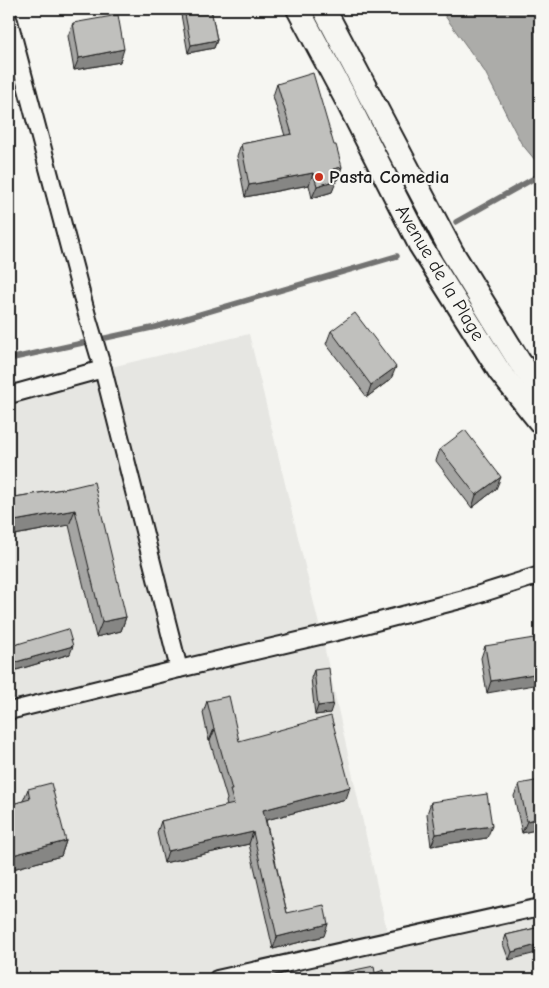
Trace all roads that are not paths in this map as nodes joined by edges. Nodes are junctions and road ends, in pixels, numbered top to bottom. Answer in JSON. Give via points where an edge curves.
{"nodes":[{"id":1,"x":298,"y":9,"type":"edge"},
{"id":2,"x":324,"y":9,"type":"edge"},
{"id":3,"x":9,"y":21,"type":"edge"},
{"id":4,"x":101,"y":362,"type":"junction"},
{"id":5,"x":540,"y":389,"type":"edge"},
{"id":6,"x":9,"y":395,"type":"edge"},
{"id":7,"x":540,"y":422,"type":"edge"},
{"id":8,"x":540,"y":575,"type":"edge"},
{"id":9,"x":179,"y":670,"type":"junction"},
{"id":10,"x":9,"y":712,"type":"edge"},
{"id":11,"x":540,"y":906,"type":"edge"},
{"id":12,"x":217,"y":979,"type":"edge"}],
"edges":[{"from":1,"to":7,"type":"main road","name":"Avenue de la Plage","via":[[420,245],[500,372]]},
{"from":2,"to":5,"type":"main road","name":"Avenue de la Plage","via":[[452,252],[519,361]]},
{"from":3,"to":4,"type":"street"},
{"from":4,"to":6,"type":"street"},
{"from":4,"to":9,"type":"street"},
{"from":8,"to":9,"type":"street","via":[[354,628]]},
{"from":9,"to":10,"type":"street"},
{"from":11,"to":12,"type":"street"}]}
